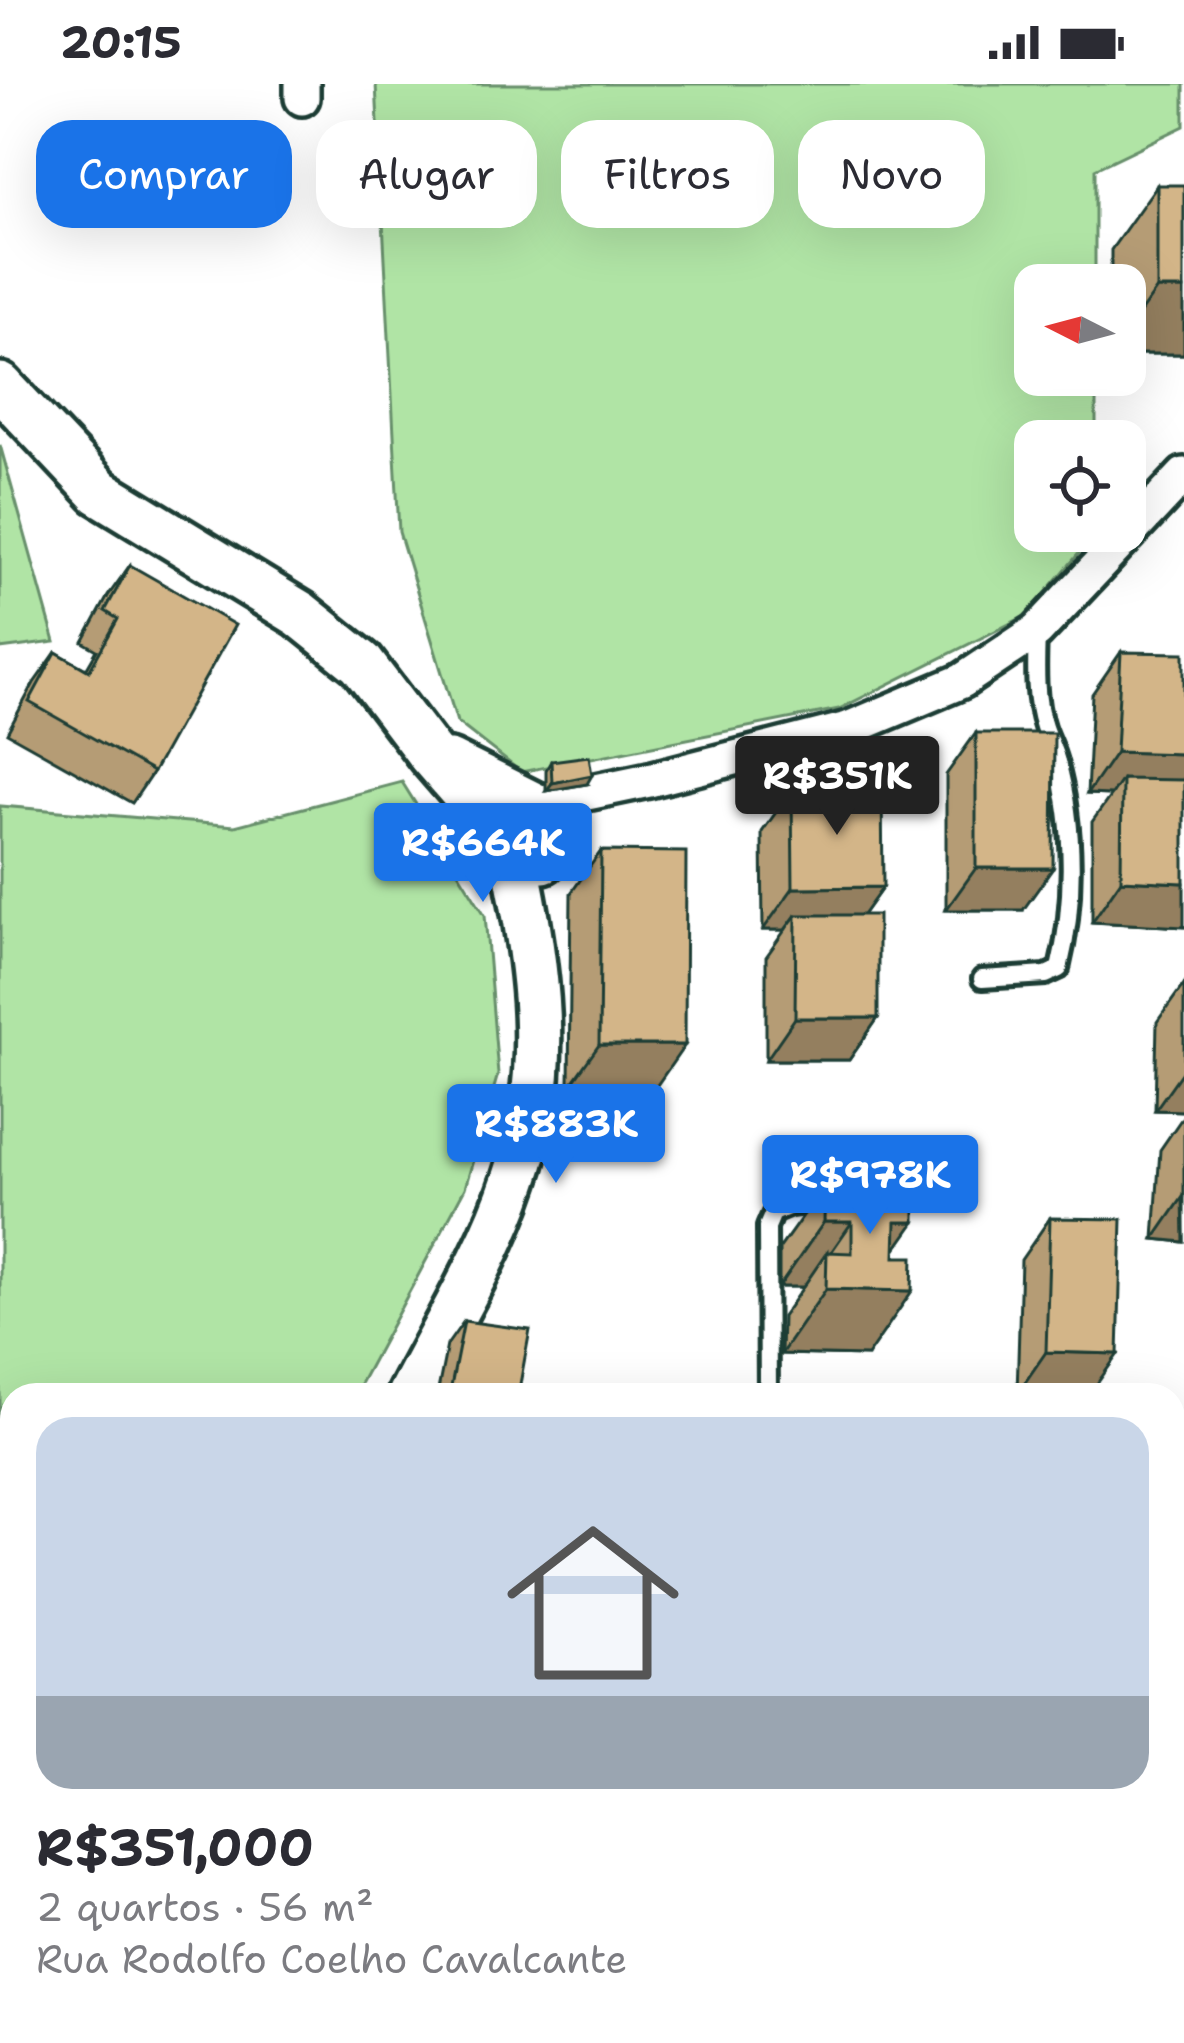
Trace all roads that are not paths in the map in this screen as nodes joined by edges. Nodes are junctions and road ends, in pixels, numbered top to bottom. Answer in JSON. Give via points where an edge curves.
{"nodes":[{"id":1,"x":0,"y":386,"type":"edge"},
{"id":2,"x":1184,"y":475,"type":"edge"},
{"id":3,"x":1037,"y":631,"type":"junction"},
{"id":4,"x":528,"y":826,"type":"junction"},
{"id":5,"x":982,"y":979,"type":"dead end"},
{"id":6,"x":861,"y":1197,"type":"edge"},
{"id":7,"x":416,"y":1383,"type":"edge"},
{"id":8,"x":768,"y":1383,"type":"edge"}],
"edges":[{"from":1,"to":4,"type":"street","via":[[100,492],[333,638],[386,692],[430,754]]},
{"from":2,"to":3,"type":"street"},
{"from":3,"to":4,"type":"street","via":[[962,681],[893,713],[649,780]]},
{"from":3,"to":5,"type":"lane","via":[[1042,722],[1066,820],[1064,946],[1059,969],[1046,975]]},
{"from":4,"to":7,"type":"street","via":[[538,1025],[529,1133],[497,1226]]},
{"from":6,"to":8,"type":"lane","via":[[773,1213]]}]}
